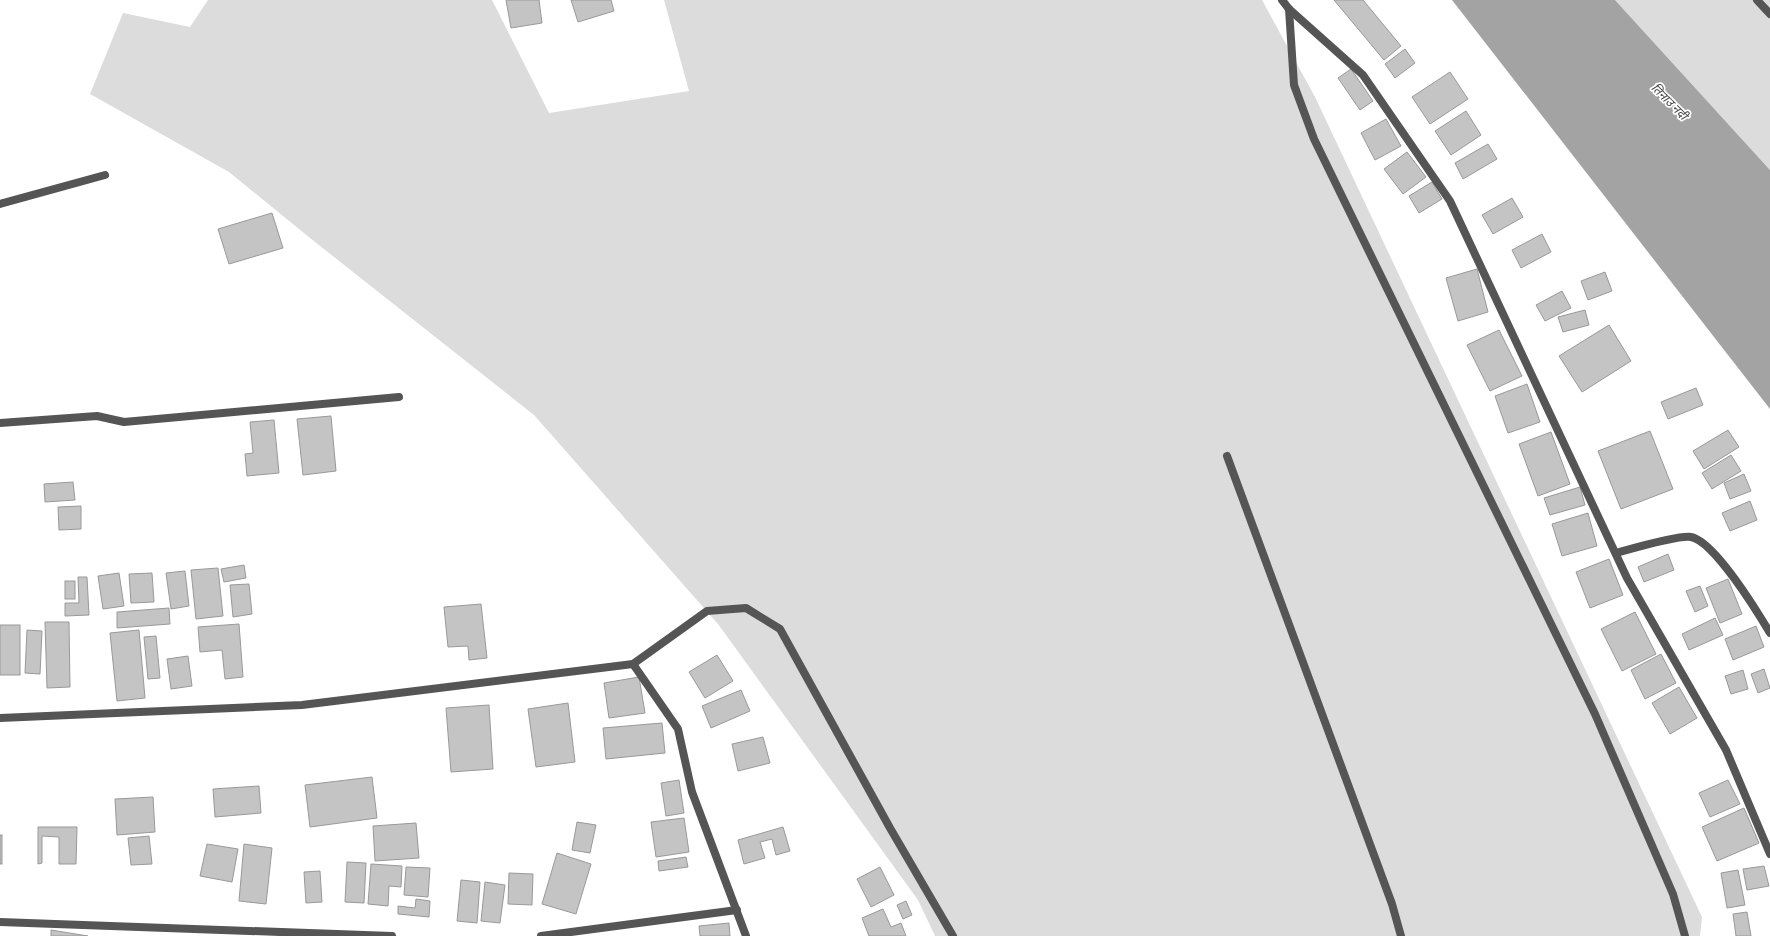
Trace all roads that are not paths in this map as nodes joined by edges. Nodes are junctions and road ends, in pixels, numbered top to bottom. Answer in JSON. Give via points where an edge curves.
{"nodes":[{"id":1,"x":1282,"y":0,"type":"edge"},
{"id":2,"x":1757,"y":0,"type":"edge"},
{"id":3,"x":1289,"y":9,"type":"junction"},
{"id":4,"x":1770,"y":14,"type":"edge"},
{"id":5,"x":105,"y":175,"type":"dead end"},
{"id":6,"x":0,"y":204,"type":"edge"},
{"id":7,"x":399,"y":397,"type":"dead end"},
{"id":8,"x":0,"y":423,"type":"edge"},
{"id":9,"x":1227,"y":456,"type":"dead end"},
{"id":10,"x":1616,"y":553,"type":"junction"},
{"id":11,"x":1770,"y":633,"type":"edge"},
{"id":12,"x":633,"y":664,"type":"junction"},
{"id":13,"x":0,"y":718,"type":"edge"},
{"id":14,"x":1770,"y":854,"type":"edge"},
{"id":15,"x":737,"y":910,"type":"junction"},
{"id":16,"x":0,"y":922,"type":"edge"},
{"id":17,"x":392,"y":936,"type":"edge"},
{"id":18,"x":541,"y":936,"type":"edge"},
{"id":19,"x":746,"y":936,"type":"edge"},
{"id":20,"x":953,"y":936,"type":"edge"},
{"id":21,"x":1401,"y":936,"type":"edge"},
{"id":22,"x":1685,"y":936,"type":"edge"}],
"edges":[{"from":1,"to":3,"type":"street"},
{"from":2,"to":4,"type":"street"},
{"from":3,"to":10,"type":"street","via":[[1363,75],[1450,200]]},
{"from":3,"to":22,"type":"street","via":[[1294,85],[1314,139],[1595,714],[1673,894]]},
{"from":5,"to":6,"type":"street"},
{"from":7,"to":8,"type":"street","via":[[124,422],[97,416]]},
{"from":9,"to":21,"type":"street","via":[[1392,904]]},
{"from":10,"to":11,"type":"street","via":[[1691,537],[1707,545],[1752,603]]},
{"from":10,"to":14,"type":"street","via":[[1627,578],[1726,750]]},
{"from":12,"to":13,"type":"street","via":[[302,705]]},
{"from":12,"to":15,"type":"street","via":[[678,729],[692,792]]},
{"from":12,"to":20,"type":"street","via":[[706,611],[746,608],[780,629]]},
{"from":15,"to":18,"type":"street"},
{"from":15,"to":19,"type":"street"},
{"from":16,"to":17,"type":"street"}]}
